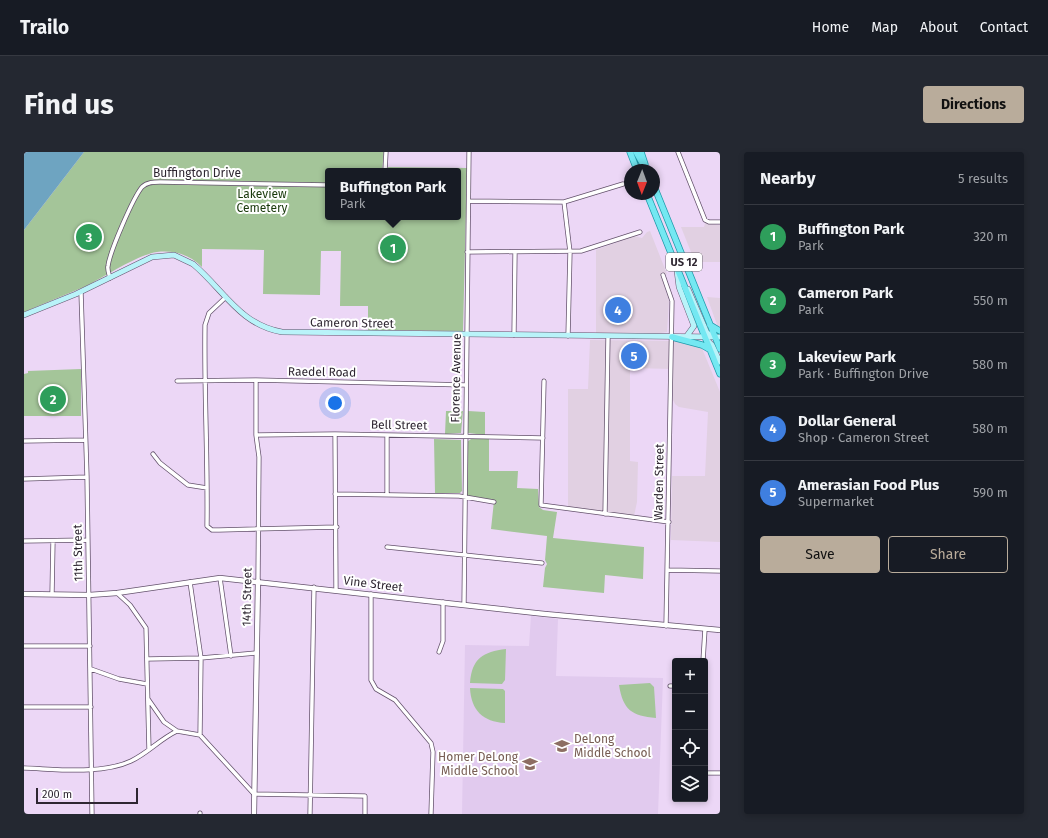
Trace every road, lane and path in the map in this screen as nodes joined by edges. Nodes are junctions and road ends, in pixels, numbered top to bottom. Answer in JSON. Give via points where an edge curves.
{"nodes":[{"id":1,"x":386,"y":152,"type":"edge"},
{"id":2,"x":469,"y":152,"type":"edge"},
{"id":3,"x":630,"y":152,"type":"edge"},
{"id":4,"x":636,"y":152,"type":"edge"},
{"id":5,"x":641,"y":152,"type":"edge"},
{"id":6,"x":678,"y":152,"type":"edge"},
{"id":7,"x":635,"y":164,"type":"edge"},
{"id":8,"x":643,"y":164,"type":"edge"},
{"id":9,"x":645,"y":164,"type":"edge"},
{"id":10,"x":386,"y":168,"type":"edge"},
{"id":11,"x":623,"y":184,"type":"dead end"},
{"id":12,"x":325,"y":185,"type":"edge"},
{"id":13,"x":649,"y":200,"type":"edge"},
{"id":14,"x":660,"y":200,"type":"edge"},
{"id":15,"x":469,"y":201,"type":"junction"},
{"id":16,"x":564,"y":202,"type":"junction"},
{"id":17,"x":720,"y":222,"type":"edge"},
{"id":18,"x":640,"y":232,"type":"dead end"},
{"id":19,"x":467,"y":252,"type":"junction"},
{"id":20,"x":570,"y":252,"type":"junction"},
{"id":21,"x":515,"y":253,"type":"junction"},
{"id":22,"x":678,"y":273,"type":"junction"},
{"id":23,"x":664,"y":275,"type":"dead end"},
{"id":24,"x":110,"y":278,"type":"junction"},
{"id":25,"x":82,"y":292,"type":"junction"},
{"id":26,"x":226,"y":297,"type":"junction"},
{"id":27,"x":24,"y":316,"type":"edge"},
{"id":28,"x":710,"y":325,"type":"junction"},
{"id":29,"x":720,"y":331,"type":"edge"},
{"id":30,"x":466,"y":334,"type":"junction"},
{"id":31,"x":514,"y":335,"type":"junction"},
{"id":32,"x":568,"y":336,"type":"junction"},
{"id":33,"x":608,"y":337,"type":"junction"},
{"id":34,"x":672,"y":337,"type":"junction"},
{"id":35,"x":686,"y":337,"type":"junction"},
{"id":36,"x":717,"y":337,"type":"edge"},
{"id":37,"x":705,"y":338,"type":"junction"},
{"id":38,"x":720,"y":349,"type":"edge"},
{"id":39,"x":710,"y":350,"type":"junction"},
{"id":40,"x":720,"y":362,"type":"edge"},
{"id":41,"x":720,"y":374,"type":"edge"},
{"id":42,"x":256,"y":380,"type":"junction"},
{"id":43,"x":177,"y":381,"type":"dead end"},
{"id":44,"x":204,"y":381,"type":"junction"},
{"id":45,"x":544,"y":381,"type":"dead end"},
{"id":46,"x":466,"y":385,"type":"junction"},
{"id":47,"x":335,"y":434,"type":"junction"},
{"id":48,"x":256,"y":435,"type":"junction"},
{"id":49,"x":388,"y":435,"type":"junction"},
{"id":50,"x":465,"y":436,"type":"junction"},
{"id":51,"x":542,"y":438,"type":"junction"},
{"id":52,"x":85,"y":440,"type":"junction"},
{"id":53,"x":24,"y":441,"type":"edge"},
{"id":54,"x":153,"y":454,"type":"dead end"},
{"id":55,"x":87,"y":477,"type":"junction"},
{"id":56,"x":24,"y":479,"type":"edge"},
{"id":57,"x":207,"y":488,"type":"junction"},
{"id":58,"x":335,"y":494,"type":"junction"},
{"id":59,"x":387,"y":494,"type":"junction"},
{"id":60,"x":465,"y":498,"type":"junction"},
{"id":61,"x":494,"y":502,"type":"dead end"},
{"id":62,"x":605,"y":514,"type":"junction"},
{"id":63,"x":669,"y":522,"type":"junction"},
{"id":64,"x":337,"y":527,"type":"junction"},
{"id":65,"x":258,"y":530,"type":"junction"},
{"id":66,"x":88,"y":540,"type":"junction"},
{"id":67,"x":24,"y":541,"type":"edge"},
{"id":68,"x":53,"y":541,"type":"junction"},
{"id":69,"x":387,"y":546,"type":"dead end"},
{"id":70,"x":464,"y":555,"type":"junction"},
{"id":71,"x":542,"y":563,"type":"dead end"},
{"id":72,"x":668,"y":570,"type":"junction"},
{"id":73,"x":720,"y":571,"type":"edge"},
{"id":74,"x":220,"y":578,"type":"junction"},
{"id":75,"x":258,"y":581,"type":"junction"},
{"id":76,"x":190,"y":582,"type":"junction"},
{"id":77,"x":314,"y":587,"type":"junction"},
{"id":78,"x":336,"y":590,"type":"junction"},
{"id":79,"x":117,"y":593,"type":"junction"},
{"id":80,"x":24,"y":594,"type":"edge"},
{"id":81,"x":52,"y":594,"type":"junction"},
{"id":82,"x":371,"y":594,"type":"junction"},
{"id":83,"x":89,"y":595,"type":"junction"},
{"id":84,"x":443,"y":602,"type":"junction"},
{"id":85,"x":464,"y":605,"type":"junction"},
{"id":86,"x":666,"y":626,"type":"junction"},
{"id":87,"x":705,"y":629,"type":"junction"},
{"id":88,"x":720,"y":630,"type":"edge"},
{"id":89,"x":24,"y":646,"type":"edge"},
{"id":90,"x":90,"y":646,"type":"junction"},
{"id":91,"x":256,"y":652,"type":"junction"},
{"id":92,"x":439,"y":652,"type":"dead end"},
{"id":93,"x":230,"y":656,"type":"junction"},
{"id":94,"x":201,"y":658,"type":"junction"},
{"id":95,"x":703,"y":658,"type":"edge"},
{"id":96,"x":147,"y":659,"type":"junction"},
{"id":97,"x":91,"y":669,"type":"junction"},
{"id":98,"x":148,"y":684,"type":"junction"},
{"id":99,"x":148,"y":700,"type":"junction"},
{"id":100,"x":24,"y":707,"type":"edge"},
{"id":101,"x":91,"y":707,"type":"junction"},
{"id":102,"x":177,"y":731,"type":"junction"},
{"id":103,"x":200,"y":735,"type":"junction"},
{"id":104,"x":149,"y":750,"type":"junction"},
{"id":105,"x":24,"y":768,"type":"edge"},
{"id":106,"x":92,"y":769,"type":"junction"},
{"id":107,"x":708,"y":773,"type":"edge"},
{"id":108,"x":720,"y":773,"type":"edge"},
{"id":109,"x":254,"y":794,"type":"junction"},
{"id":110,"x":310,"y":795,"type":"junction"},
{"id":111,"x":92,"y":814,"type":"edge"},
{"id":112,"x":254,"y":814,"type":"edge"},
{"id":113,"x":310,"y":814,"type":"edge"},
{"id":114,"x":365,"y":814,"type":"edge"},
{"id":115,"x":431,"y":814,"type":"edge"}],
"edges":[{"from":1,"to":10,"type":"street"},
{"from":2,"to":15,"type":"street","name":"Florence Avenue"},
{"from":3,"to":7,"type":"main road"},
{"from":4,"to":8,"type":"main road"},
{"from":5,"to":9,"type":"main road"},
{"from":6,"to":17,"type":"street","via":[[706,220]]},
{"from":11,"to":16,"type":"street"},
{"from":12,"to":24,"type":"street","name":"Buffington Drive","via":[[160,182],[146,184],[122,226],[107,267]]},
{"from":13,"to":22,"type":"main road","number":"US 12"},
{"from":14,"to":28,"type":"main road","number":"US 12"},
{"from":15,"to":16,"type":"street"},
{"from":15,"to":19,"type":"street","name":"Florence Avenue"},
{"from":16,"to":20,"type":"street"},
{"from":18,"to":20,"type":"street","via":[[596,247]]},
{"from":19,"to":21,"type":"street"},
{"from":19,"to":30,"type":"street","name":"Florence Avenue"},
{"from":20,"to":21,"type":"street"},
{"from":20,"to":32,"type":"street"},
{"from":21,"to":31,"type":"street"},
{"from":22,"to":35,"type":"main road","via":[[679,287],[694,326]]},
{"from":22,"to":36,"type":"main road","via":[[689,290],[707,333]]},
{"from":22,"to":37,"type":"main road","number":"US 12"},
{"from":23,"to":34,"type":"street","name":"Warden Street","via":[[672,301]]},
{"from":24,"to":25,"type":"main road","name":"Cameron Street"},
{"from":24,"to":26,"type":"main road","name":"Cameron Street","via":[[152,257],[174,255],[193,264]]},
{"from":25,"to":27,"type":"main road","name":"Cameron Street"},
{"from":25,"to":52,"type":"street","name":"11th Street"},
{"from":26,"to":30,"type":"main road","name":"Cameron Street","via":[[258,326],[276,331]]},
{"from":26,"to":44,"type":"street","via":[[206,319]]},
{"from":28,"to":29,"type":"main road"},
{"from":28,"to":36,"type":"main road","number":"US 12"},
{"from":30,"to":31,"type":"main road","name":"Cameron Street"},
{"from":30,"to":46,"type":"street","name":"Florence Avenue"},
{"from":31,"to":32,"type":"main road","name":"Cameron Street"},
{"from":32,"to":33,"type":"main road","name":"Cameron Street"},
{"from":33,"to":34,"type":"main road","name":"Cameron Street"},
{"from":33,"to":62,"type":"street"},
{"from":34,"to":35,"type":"main road","name":"Cameron Street"},
{"from":34,"to":39,"type":"main road","via":[[702,345]]},
{"from":34,"to":63,"type":"street","name":"Warden Street"},
{"from":35,"to":37,"type":"main road","name":"Cameron Street"},
{"from":36,"to":37,"type":"main road","name":"Cameron Street"},
{"from":36,"to":38,"type":"main road","number":"US 12"},
{"from":37,"to":39,"type":"main road","number":"US 12"},
{"from":37,"to":40,"type":"main road","via":[[712,345]]},
{"from":39,"to":41,"type":"main road","number":"US 12"},
{"from":42,"to":44,"type":"street","name":"Raedel Road"},
{"from":42,"to":46,"type":"street","name":"Raedel Road"},
{"from":42,"to":48,"type":"street","name":"14th Street"},
{"from":43,"to":44,"type":"street","name":"Raedel Road"},
{"from":44,"to":57,"type":"street"},
{"from":45,"to":51,"type":"street"},
{"from":46,"to":50,"type":"street","name":"Florence Avenue"},
{"from":47,"to":48,"type":"street","name":"Bell Street"},
{"from":47,"to":49,"type":"street","name":"Bell Street"},
{"from":47,"to":58,"type":"street"},
{"from":48,"to":65,"type":"street","name":"14th Street","via":[[259,457]]},
{"from":49,"to":50,"type":"street","name":"Bell Street"},
{"from":49,"to":59,"type":"street"},
{"from":50,"to":51,"type":"street","name":"Bell Street"},
{"from":50,"to":60,"type":"street","name":"Florence Avenue"},
{"from":51,"to":62,"type":"street","via":[[541,505]]},
{"from":52,"to":53,"type":"street"},
{"from":52,"to":55,"type":"street","name":"11th Street"},
{"from":54,"to":57,"type":"street","via":[[185,483]]},
{"from":55,"to":56,"type":"street"},
{"from":55,"to":66,"type":"street","name":"11th Street"},
{"from":57,"to":65,"type":"street","via":[[208,528]]},
{"from":58,"to":59,"type":"street"},
{"from":58,"to":64,"type":"street"},
{"from":59,"to":60,"type":"street"},
{"from":60,"to":61,"type":"street"},
{"from":60,"to":70,"type":"street","name":"Florence Avenue"},
{"from":62,"to":63,"type":"street"},
{"from":63,"to":72,"type":"street","name":"Warden Street"},
{"from":64,"to":65,"type":"street"},
{"from":64,"to":78,"type":"street"},
{"from":65,"to":75,"type":"street","name":"14th Street"},
{"from":66,"to":68,"type":"street"},
{"from":66,"to":83,"type":"street","name":"11th Street"},
{"from":67,"to":68,"type":"street"},
{"from":68,"to":81,"type":"street"},
{"from":69,"to":70,"type":"street"},
{"from":70,"to":71,"type":"street"},
{"from":70,"to":85,"type":"street","name":"Florence Avenue"},
{"from":72,"to":73,"type":"street"},
{"from":72,"to":86,"type":"street","name":"Warden Street"},
{"from":74,"to":75,"type":"street","name":"Vine Street"},
{"from":74,"to":76,"type":"street","name":"Vine Street"},
{"from":74,"to":93,"type":"street"},
{"from":75,"to":77,"type":"street","name":"Vine Street"},
{"from":75,"to":91,"type":"street","name":"14th Street"},
{"from":76,"to":79,"type":"street","name":"Vine Street"},
{"from":76,"to":94,"type":"street"},
{"from":77,"to":78,"type":"street","name":"Vine Street"},
{"from":77,"to":110,"type":"street"},
{"from":78,"to":82,"type":"street","name":"Vine Street"},
{"from":79,"to":83,"type":"street","name":"Vine Street"},
{"from":79,"to":96,"type":"street","via":[[130,605],[146,628]]},
{"from":80,"to":81,"type":"street","name":"Vine Street"},
{"from":81,"to":83,"type":"street","name":"Vine Street"},
{"from":82,"to":84,"type":"street","name":"Vine Street"},
{"from":82,"to":115,"type":"street","via":[[371,680],[376,689],[396,700],[431,743]]},
{"from":83,"to":90,"type":"street","name":"11th Street"},
{"from":84,"to":85,"type":"street","name":"Vine Street"},
{"from":84,"to":92,"type":"street","via":[[443,642]]},
{"from":85,"to":86,"type":"street","name":"Vine Street"},
{"from":86,"to":87,"type":"street","name":"Vine Street"},
{"from":87,"to":88,"type":"street","name":"Vine Street"},
{"from":87,"to":95,"type":"street"},
{"from":89,"to":90,"type":"street"},
{"from":90,"to":97,"type":"street","name":"11th Street"},
{"from":91,"to":93,"type":"street"},
{"from":91,"to":109,"type":"street","name":"14th Street"},
{"from":93,"to":94,"type":"street"},
{"from":94,"to":96,"type":"street"},
{"from":94,"to":103,"type":"street"},
{"from":96,"to":98,"type":"street"},
{"from":97,"to":98,"type":"street","via":[[119,679]]},
{"from":97,"to":101,"type":"street","name":"11th Street"},
{"from":98,"to":99,"type":"street"},
{"from":99,"to":102,"type":"street","via":[[164,722]]},
{"from":99,"to":104,"type":"street"},
{"from":100,"to":101,"type":"street"},
{"from":101,"to":106,"type":"street","name":"11th Street"},
{"from":102,"to":103,"type":"street"},
{"from":102,"to":104,"type":"street","via":[[166,736]]},
{"from":103,"to":109,"type":"street"},
{"from":104,"to":106,"type":"street","via":[[121,765]]},
{"from":105,"to":106,"type":"street"},
{"from":106,"to":111,"type":"street","name":"11th Street"},
{"from":107,"to":108,"type":"street"},
{"from":109,"to":110,"type":"street"},
{"from":109,"to":112,"type":"street","name":"14th Street"},
{"from":110,"to":113,"type":"street"},
{"from":110,"to":114,"type":"street","via":[[365,796]]}]}
